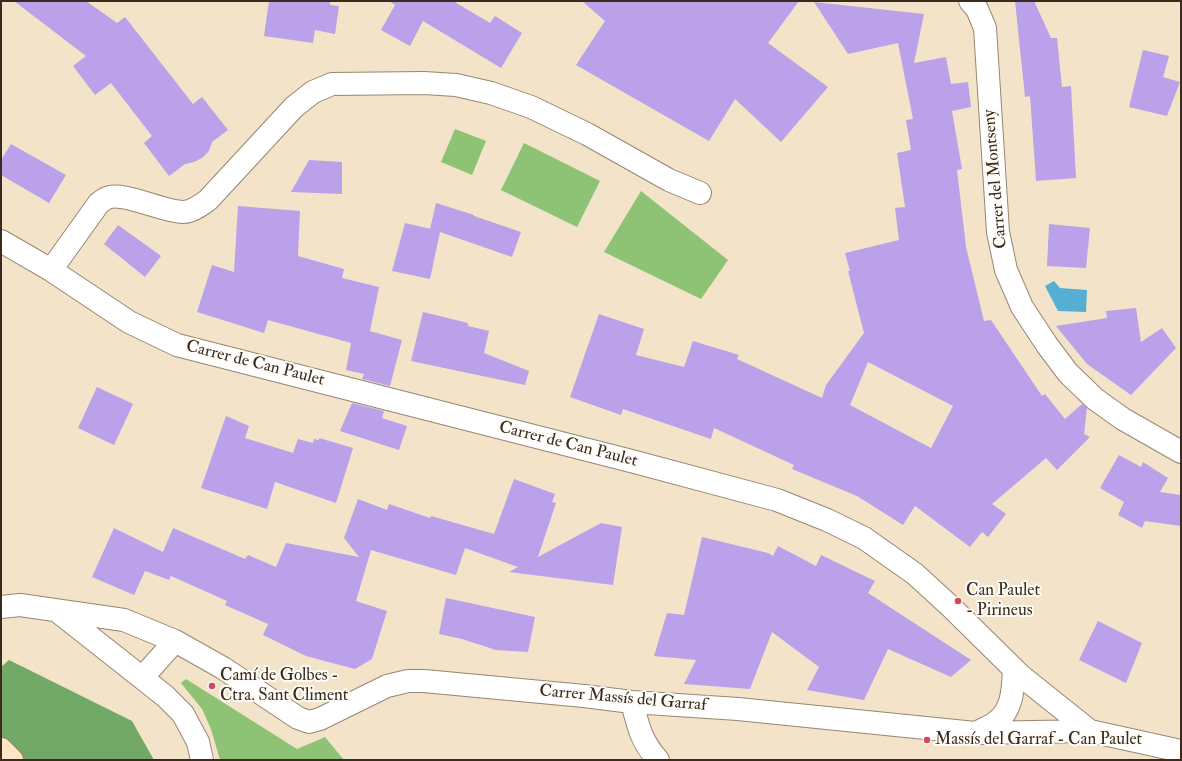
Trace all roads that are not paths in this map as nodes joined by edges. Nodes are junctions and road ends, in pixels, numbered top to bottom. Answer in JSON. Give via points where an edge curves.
{"nodes":[{"id":1,"x":970,"y":1,"type":"edge"},
{"id":2,"x":700,"y":193,"type":"dead end"},
{"id":3,"x":1,"y":241,"type":"edge"},
{"id":4,"x":50,"y":270,"type":"junction"},
{"id":5,"x":1181,"y":452,"type":"edge"},
{"id":6,"x":1,"y":607,"type":"edge"},
{"id":7,"x":55,"y":610,"type":"junction"},
{"id":8,"x":175,"y":641,"type":"junction"},
{"id":9,"x":1014,"y":669,"type":"junction"},
{"id":10,"x":142,"y":678,"type":"junction"},
{"id":11,"x":632,"y":702,"type":"junction"},
{"id":12,"x":1090,"y":731,"type":"junction"},
{"id":13,"x":1017,"y":732,"type":"joint"},
{"id":14,"x":975,"y":733,"type":"junction"},
{"id":15,"x":1,"y":749,"type":"edge"},
{"id":16,"x":1181,"y":751,"type":"edge"},
{"id":17,"x":12,"y":760,"type":"edge"},
{"id":18,"x":202,"y":760,"type":"edge"},
{"id":19,"x":658,"y":760,"type":"edge"}],
"edges":[{"from":1,"to":5,"type":"street","name":"Carrer del Montseny","via":[[977,8],[986,33],[998,232],[1006,270],[1022,307],[1068,374],[1095,399],[1123,419]]},
{"from":2,"to":4,"type":"street","via":[[669,180],[587,134],[531,107],[491,93],[424,83],[332,84],[312,92],[294,106],[199,207],[184,212],[172,211],[114,196],[107,198],[99,203]]},
{"from":3,"to":4,"type":"street","name":"Carrer de Can Paulet"},
{"from":4,"to":9,"type":"street","name":"Carrer de Can Paulet","via":[[129,322],[177,345],[777,500],[827,520],[864,538],[915,574]]},
{"from":6,"to":7,"type":"street","via":[[20,605]]},
{"from":7,"to":8,"type":"street","via":[[124,620]]},
{"from":7,"to":10,"type":"street"},
{"from":8,"to":10,"type":"street"},
{"from":8,"to":11,"type":"street","name":"Carrer Massís del Garraf","via":[[223,668],[298,718],[309,722],[387,686],[408,681]]},
{"from":9,"to":12,"type":"street","name":"Carrer de Can Paulet"},
{"from":9,"to":14,"type":"street","via":[[1008,708],[997,722]]},
{"from":10,"to":18,"type":"street","via":[[183,714],[198,742]]},
{"from":11,"to":14,"type":"street","name":"Carrer Massís del Garraf","via":[[738,709]]},
{"from":11,"to":19,"type":"street","via":[[640,734]]},
{"from":12,"to":13,"type":"street","name":"Carrer de Can Paulet"},
{"from":12,"to":16,"type":"street","name":"Carrer de Can Paulet"},
{"from":13,"to":14,"type":"street","name":"Carrer Massís del Garraf"},
{"from":15,"to":17,"type":"street"}]}
